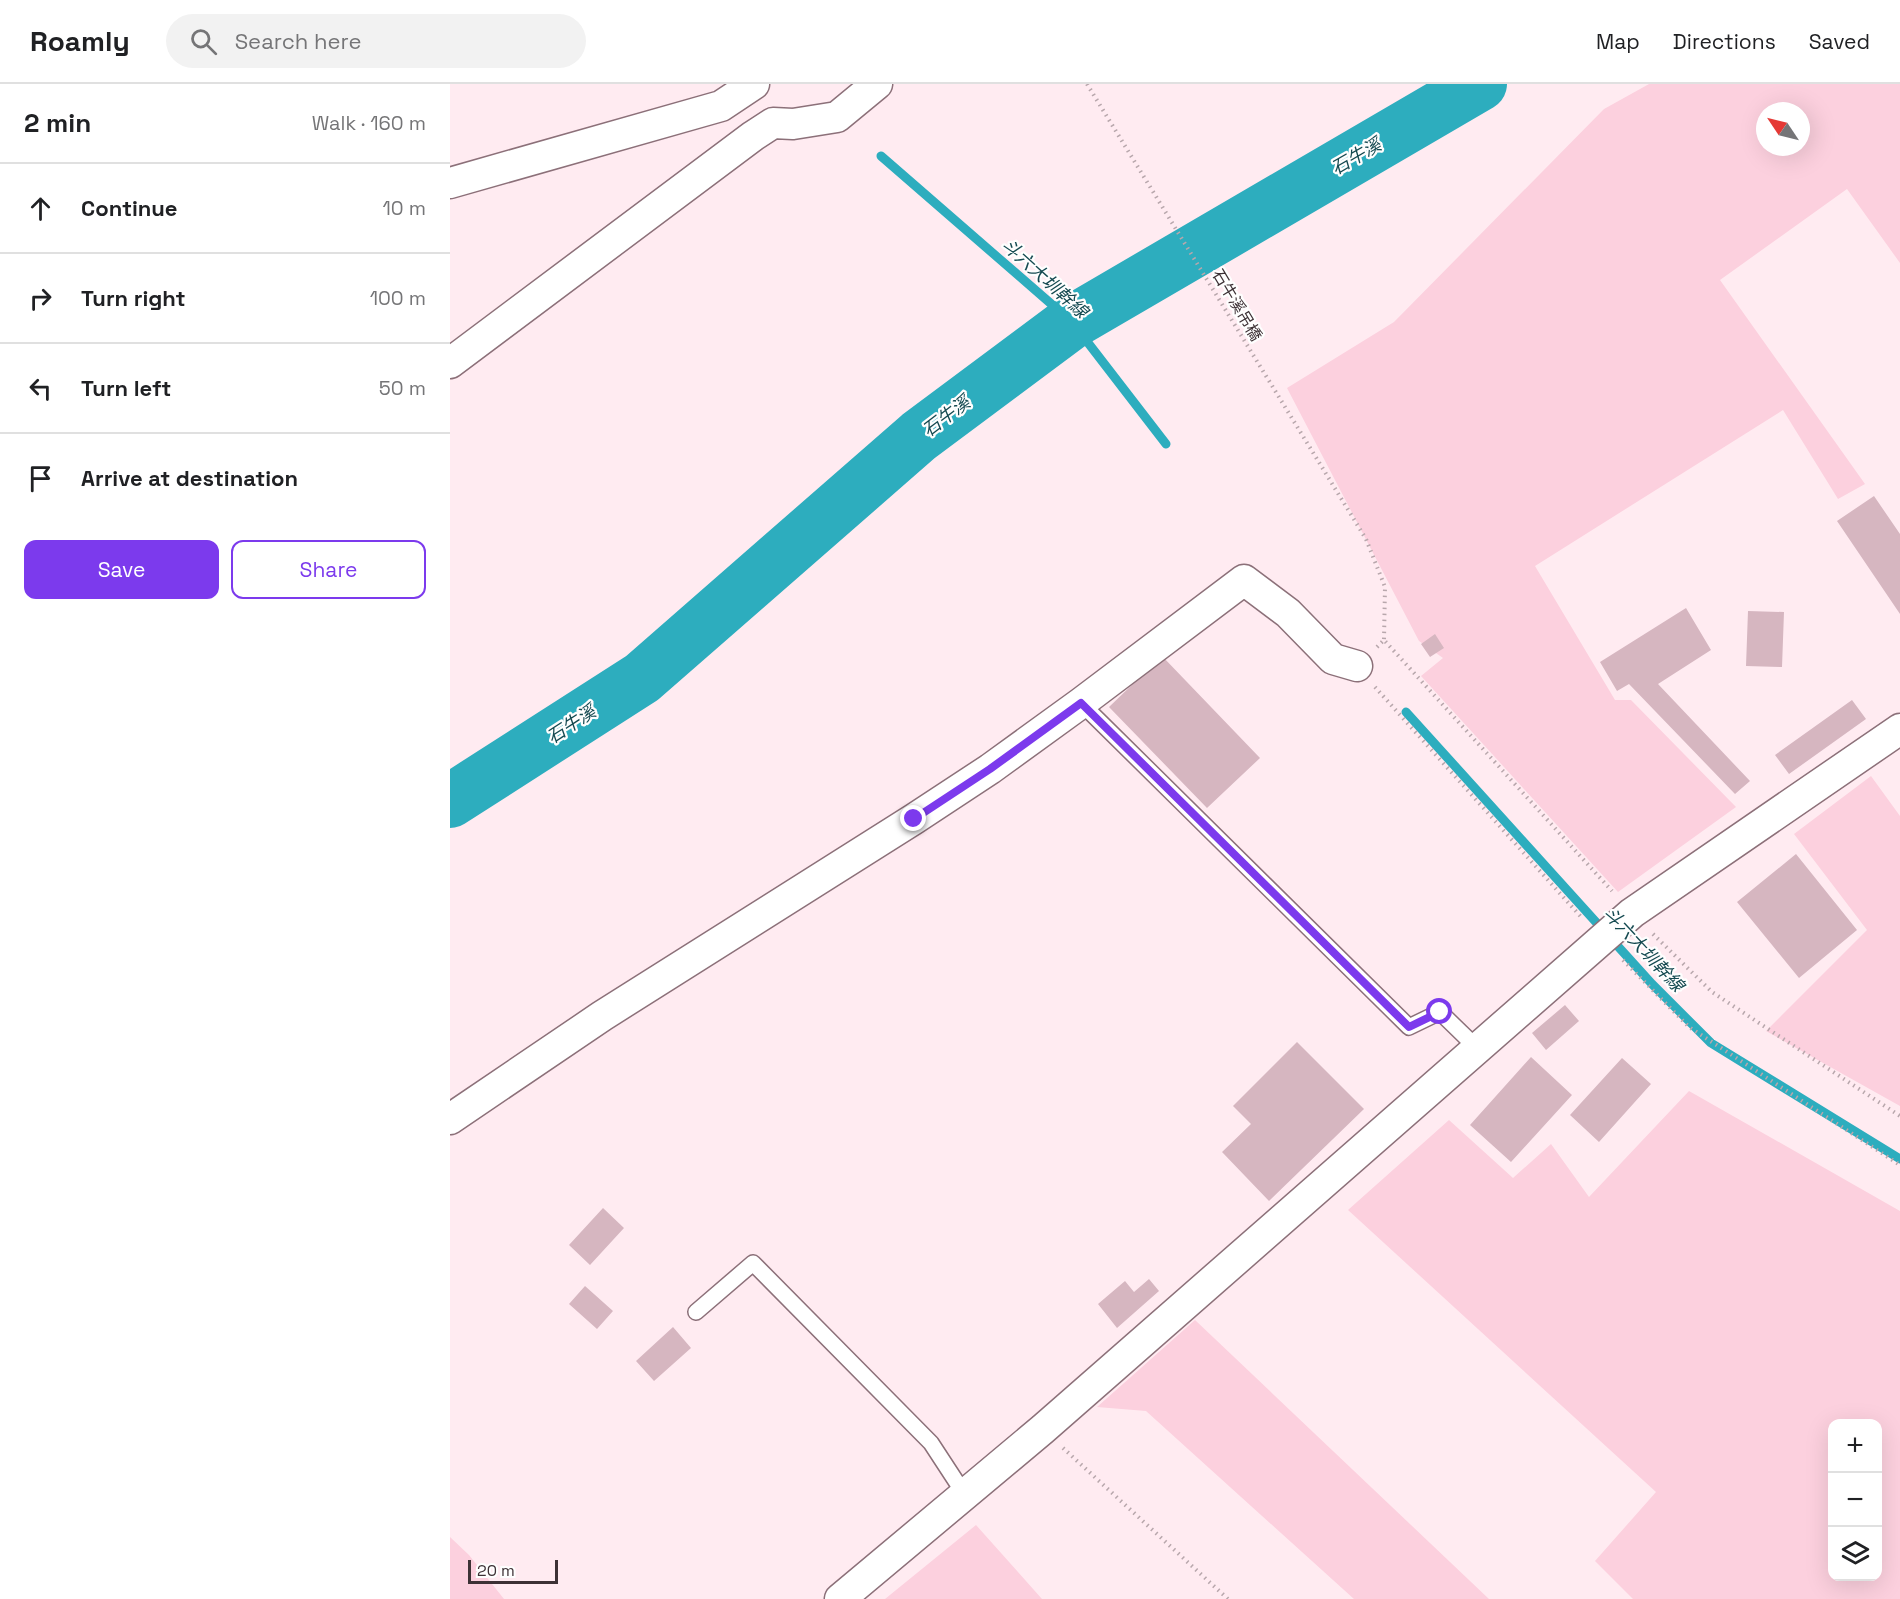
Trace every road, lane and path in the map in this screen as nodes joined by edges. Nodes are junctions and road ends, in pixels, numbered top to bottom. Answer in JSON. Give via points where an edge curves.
{"nodes":[{"id":1,"x":754,"y":84,"type":"edge"},
{"id":2,"x":763,"y":84,"type":"edge"},
{"id":3,"x":1087,"y":84,"type":"edge"},
{"id":4,"x":874,"y":85,"type":"edge"},
{"id":5,"x":783,"y":123,"type":"junction"},
{"id":6,"x":450,"y":183,"type":"edge"},
{"id":7,"x":450,"y":363,"type":"edge"},
{"id":8,"x":1384,"y":640,"type":"dead end"},
{"id":9,"x":1357,"y":666,"type":"dead end"},
{"id":10,"x":1081,"y":703,"type":"junction"},
{"id":11,"x":1900,"y":729,"type":"edge"},
{"id":12,"x":1477,"y":1048,"type":"junction"},
{"id":13,"x":450,"y":1119,"type":"edge"},
{"id":14,"x":696,"y":1312,"type":"dead end"},
{"id":15,"x":1043,"y":1429,"type":"junction"},
{"id":16,"x":965,"y":1495,"type":"junction"},
{"id":17,"x":840,"y":1599,"type":"edge"},
{"id":18,"x":1228,"y":1599,"type":"edge"}],
"edges":[{"from":1,"to":6,"type":"street","via":[[721,106]]},
{"from":2,"to":5,"type":"street"},
{"from":3,"to":8,"type":"path","name":"石牛溪吊橋","via":[[1366,540],[1385,587]]},
{"from":4,"to":5,"type":"street","via":[[837,117]]},
{"from":5,"to":7,"type":"street","via":[[753,136]]},
{"from":9,"to":10,"type":"street","via":[[1333,659],[1288,613],[1244,580]]},
{"from":10,"to":12,"type":"lane","via":[[1409,1027],[1440,1012]]},
{"from":10,"to":13,"type":"street","via":[[990,769],[602,1016]]},
{"from":11,"to":12,"type":"street","via":[[1632,913]]},
{"from":12,"to":15,"type":"street"},
{"from":14,"to":16,"type":"lane","via":[[753,1263],[931,1443]]},
{"from":15,"to":16,"type":"street"},
{"from":15,"to":18,"type":"path"},
{"from":16,"to":17,"type":"street"}]}
